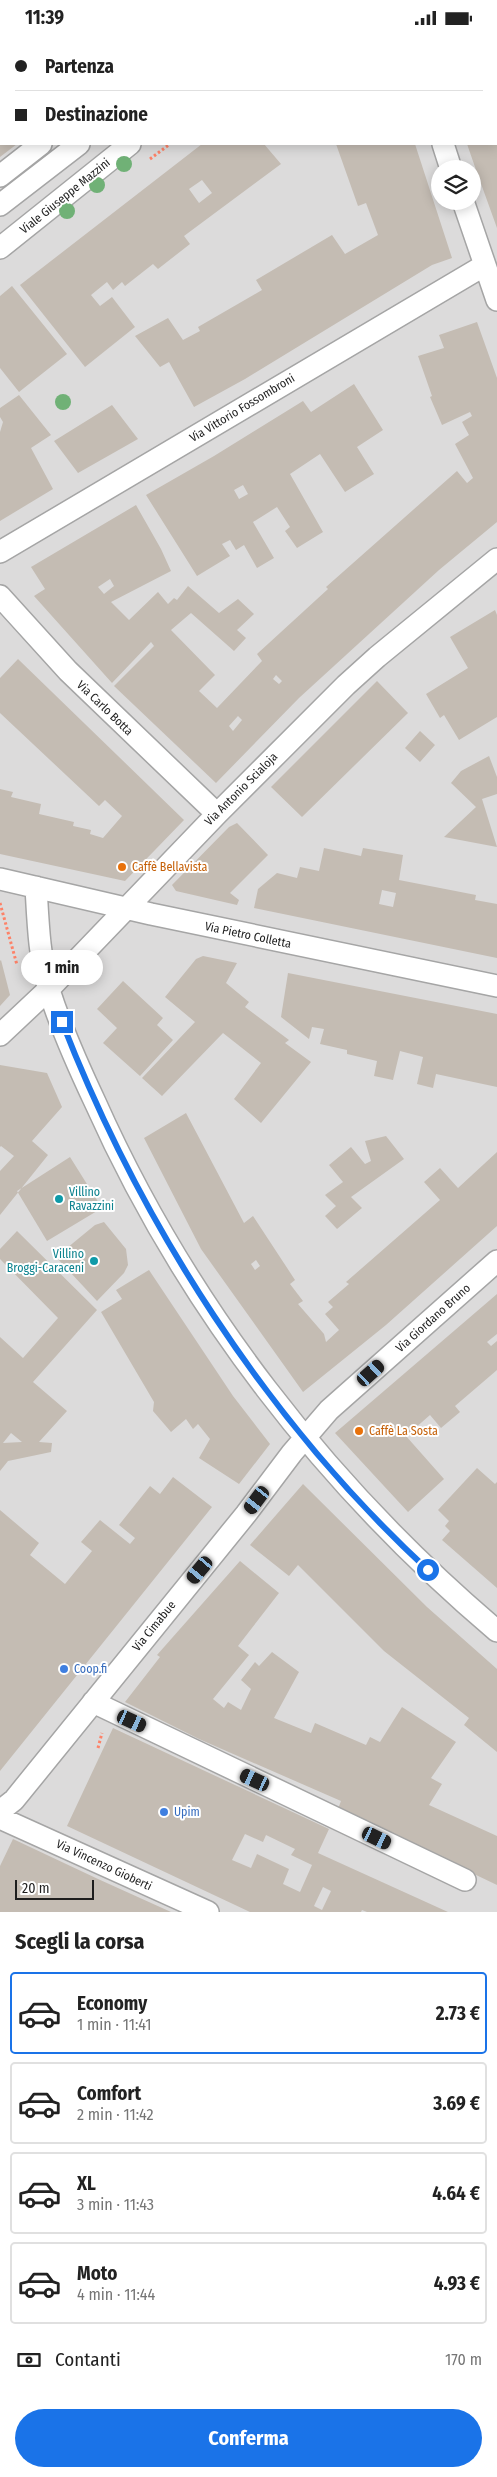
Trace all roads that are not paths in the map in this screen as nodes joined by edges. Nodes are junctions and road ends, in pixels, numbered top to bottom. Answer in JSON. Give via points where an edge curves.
{"nodes":[{"id":1,"x":40,"y":145,"type":"edge"},
{"id":2,"x":78,"y":145,"type":"edge"},
{"id":3,"x":129,"y":145,"type":"edge"},
{"id":4,"x":443,"y":145,"type":"edge"},
{"id":5,"x":449,"y":160,"type":"edge"},
{"id":6,"x":0,"y":176,"type":"edge"},
{"id":7,"x":0,"y":205,"type":"edge"},
{"id":8,"x":466,"y":210,"type":"edge"},
{"id":9,"x":0,"y":248,"type":"edge"},
{"id":10,"x":485,"y":265,"type":"junction"},
{"id":11,"x":497,"y":300,"type":"edge"},
{"id":12,"x":0,"y":552,"type":"edge"},
{"id":13,"x":497,"y":559,"type":"edge"},
{"id":14,"x":0,"y":596,"type":"edge"},
{"id":15,"x":217,"y":814,"type":"junction"},
{"id":16,"x":0,"y":879,"type":"edge"},
{"id":17,"x":36,"y":887,"type":"junction"},
{"id":18,"x":125,"y":908,"type":"junction"},
{"id":19,"x":497,"y":986,"type":"edge"},
{"id":20,"x":49,"y":989,"type":"junction"},
{"id":21,"x":0,"y":1035,"type":"edge"},
{"id":22,"x":497,"y":1261,"type":"edge"},
{"id":23,"x":306,"y":1438,"type":"junction"},
{"id":24,"x":497,"y":1631,"type":"edge"},
{"id":25,"x":93,"y":1702,"type":"junction"},
{"id":26,"x":0,"y":1811,"type":"edge"},
{"id":27,"x":0,"y":1818,"type":"edge"},
{"id":28,"x":465,"y":1880,"type":"dead end"},
{"id":29,"x":208,"y":1912,"type":"edge"}],
"edges":[{"from":1,"to":6,"type":"street"},
{"from":2,"to":7,"type":"street"},
{"from":3,"to":9,"type":"street","name":"Viale Giuseppe Mazzini"},
{"from":4,"to":5,"type":"street"},
{"from":8,"to":10,"type":"street"},
{"from":10,"to":11,"type":"street"},
{"from":10,"to":12,"type":"street","name":"Via Vittorio Fossombroni"},
{"from":13,"to":15,"type":"street","name":"Via Antonio Scialoja","via":[[377,657]]},
{"from":14,"to":15,"type":"street","name":"Via Carlo Botta","via":[[68,671]]},
{"from":15,"to":18,"type":"street","name":"Via Antonio Scialoja"},
{"from":16,"to":17,"type":"street","name":"Via Pietro Colletta"},
{"from":17,"to":18,"type":"street","name":"Via Pietro Colletta"},
{"from":17,"to":20,"type":"street","via":[[40,939]]},
{"from":18,"to":19,"type":"street","name":"Via Pietro Colletta"},
{"from":18,"to":20,"type":"street","name":"Via Antonio Scialoja"},
{"from":20,"to":21,"type":"street","name":"Via Antonio Scialoja"},
{"from":20,"to":23,"type":"street","via":[[103,1121],[149,1211],[222,1326]]},
{"from":22,"to":23,"type":"street","name":"Via Giordano Bruno","via":[[329,1410]]},
{"from":23,"to":24,"type":"street","via":[[410,1552]]},
{"from":23,"to":25,"type":"street","name":"Via Cimabue"},
{"from":25,"to":26,"type":"street","name":"Via Cimabue","via":[[14,1800]]},
{"from":25,"to":28,"type":"street"},
{"from":27,"to":29,"type":"street","name":"Via Vincenzo Gioberti"}]}
